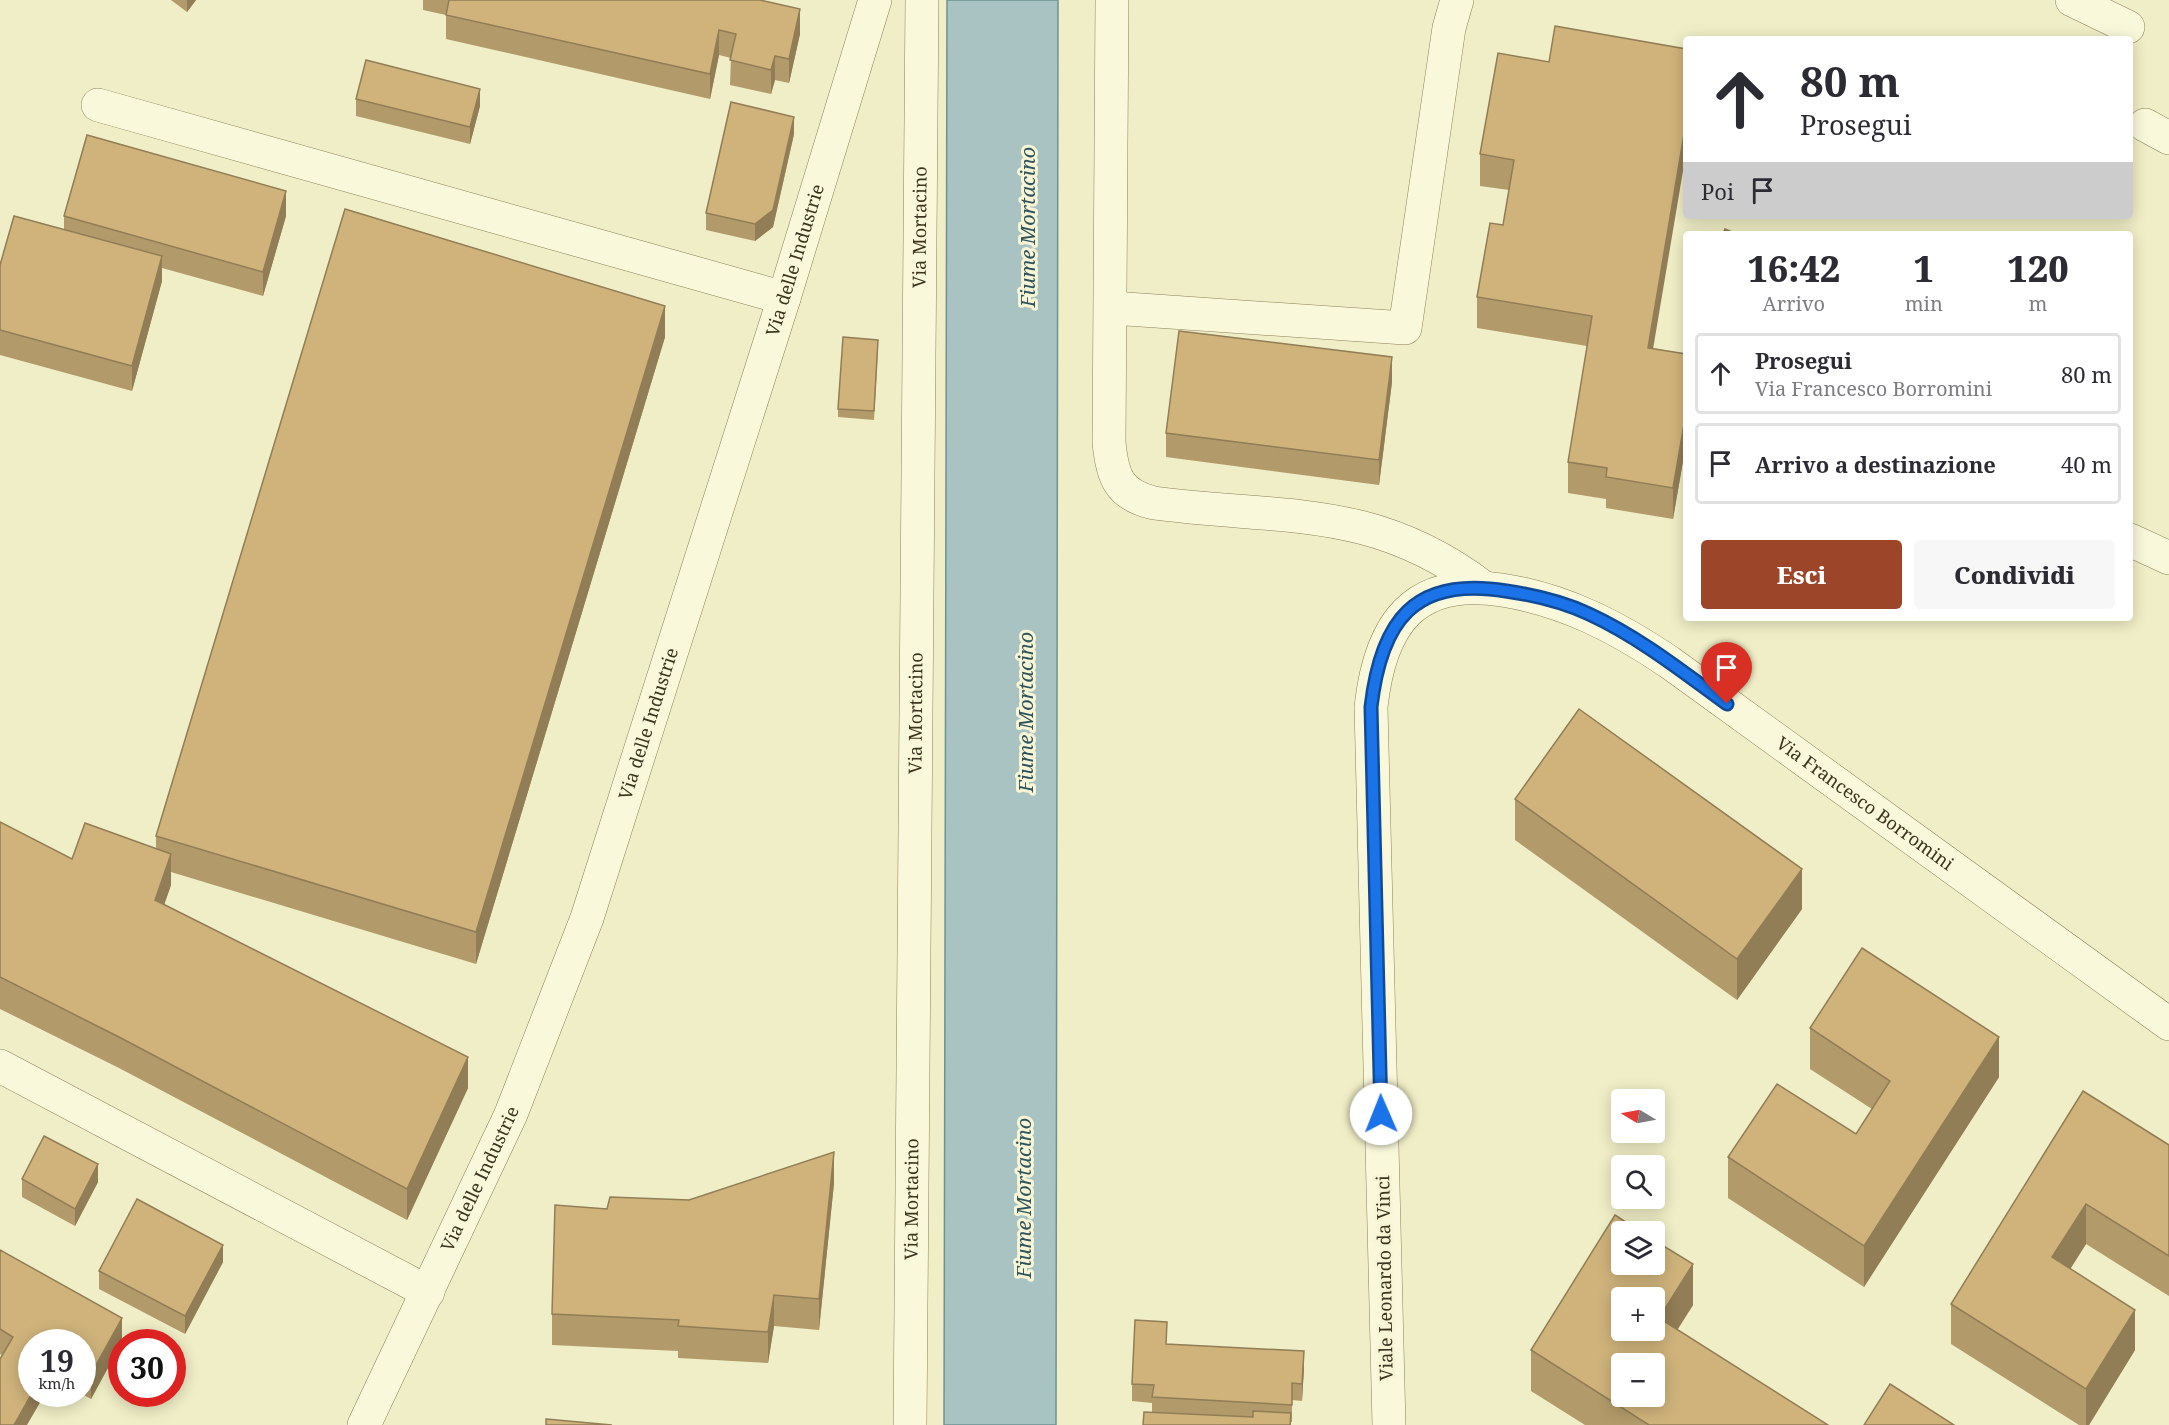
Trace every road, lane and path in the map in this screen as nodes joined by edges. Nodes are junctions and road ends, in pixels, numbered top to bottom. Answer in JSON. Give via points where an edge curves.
{"nodes":[{"id":1,"x":875,"y":0,"type":"edge"},
{"id":2,"x":922,"y":0,"type":"edge"},
{"id":3,"x":1112,"y":0,"type":"edge"},
{"id":4,"x":1457,"y":0,"type":"edge"},
{"id":5,"x":2072,"y":0,"type":"edge"},
{"id":6,"x":2128,"y":27,"type":"dead end"},
{"id":7,"x":98,"y":105,"type":"dead end"},
{"id":8,"x":784,"y":298,"type":"junction"},
{"id":9,"x":1112,"y":308,"type":"junction"},
{"id":10,"x":2133,"y":541,"type":"edge"},
{"id":11,"x":2169,"y":558,"type":"edge"},
{"id":12,"x":1483,"y":587,"type":"junction"},
{"id":13,"x":2169,"y":1024,"type":"edge"},
{"id":14,"x":0,"y":1066,"type":"edge"},
{"id":15,"x":429,"y":1292,"type":"junction"},
{"id":16,"x":364,"y":1425,"type":"edge"},
{"id":17,"x":910,"y":1425,"type":"edge"},
{"id":18,"x":1389,"y":1425,"type":"edge"}],
"edges":[{"from":1,"to":8,"type":"street","name":"Via delle Industrie"},
{"from":2,"to":17,"type":"street","name":"Via Mortacino"},
{"from":3,"to":9,"type":"street"},
{"from":4,"to":9,"type":"street","via":[[1449,28],[1405,328]]},
{"from":5,"to":6,"type":"street"},
{"from":7,"to":8,"type":"street"},
{"from":8,"to":15,"type":"street","name":"Via delle Industrie","via":[[602,876],[541,1042]]},
{"from":9,"to":12,"type":"street","via":[[1111,458],[1121,486],[1131,496],[1169,505],[1359,525],[1414,545]]},
{"from":10,"to":11,"type":"street"},
{"from":12,"to":13,"type":"street","name":"Via Francesco Borromini","via":[[1581,611],[1644,645]]},
{"from":12,"to":18,"type":"street","name":"Viale Leonardo da Vinci","via":[[1443,590],[1409,610],[1386,643],[1371,700]]},
{"from":14,"to":15,"type":"street"},
{"from":15,"to":16,"type":"street","name":"Via delle Industrie"}]}
